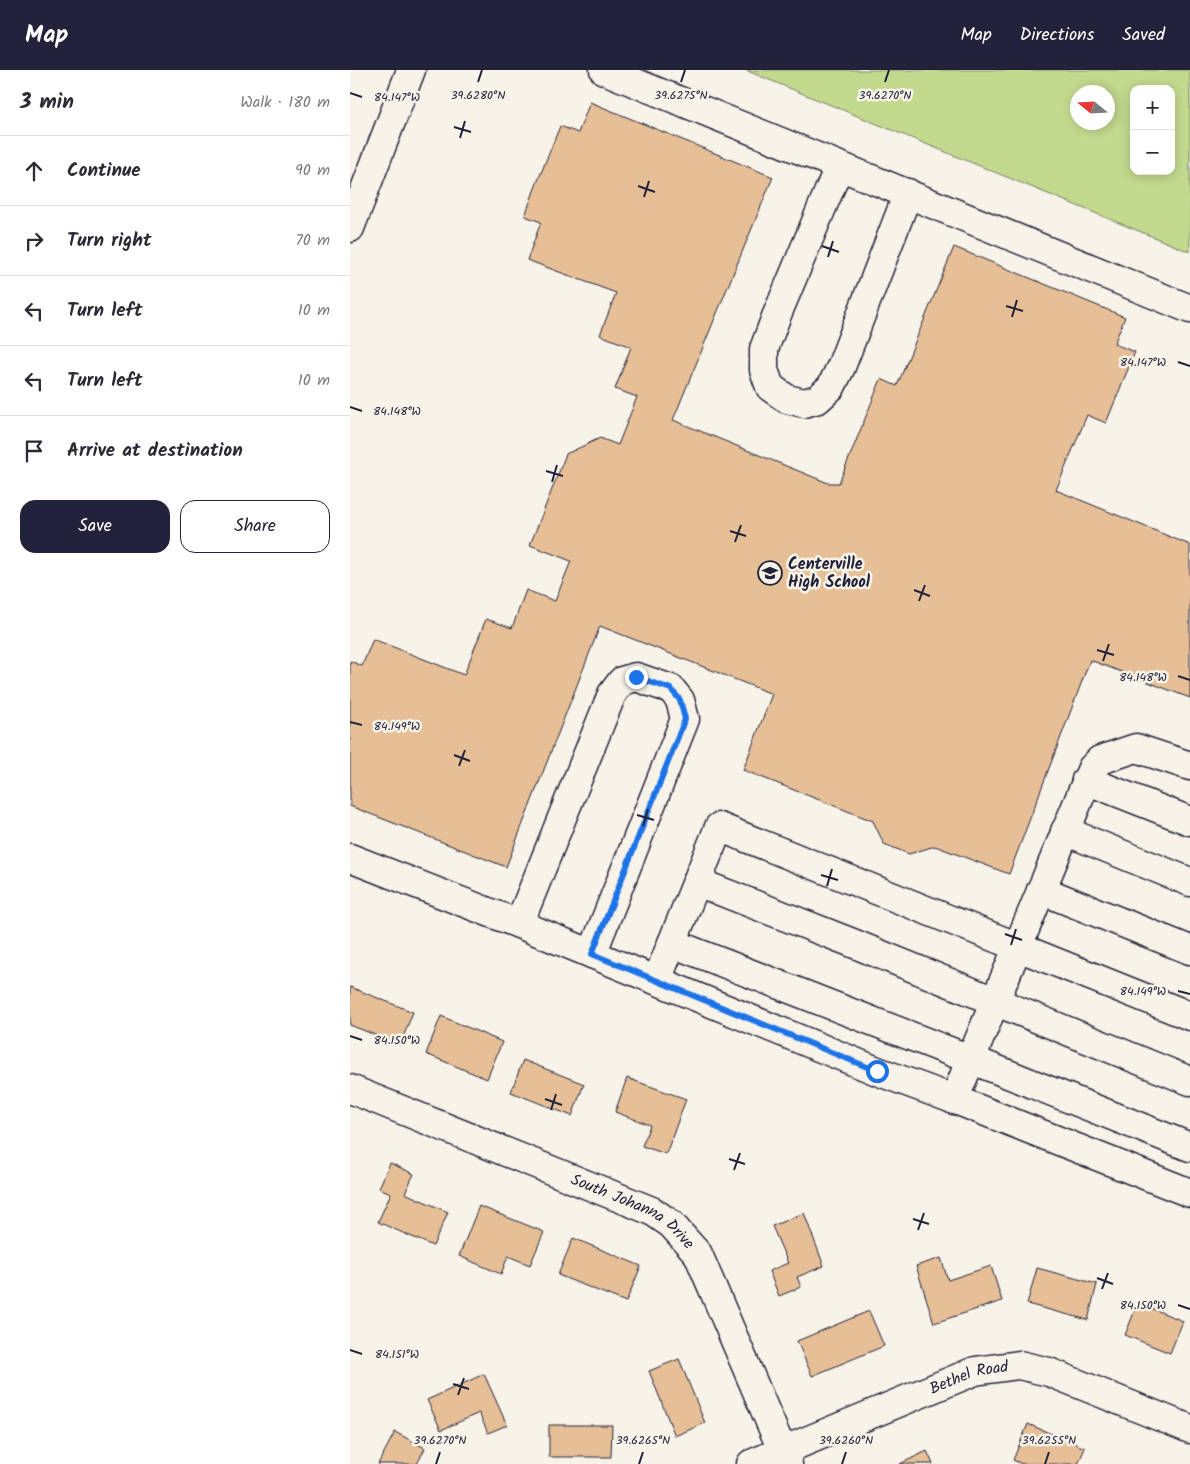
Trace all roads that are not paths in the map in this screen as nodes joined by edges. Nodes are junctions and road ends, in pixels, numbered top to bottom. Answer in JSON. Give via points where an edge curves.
{"nodes":[{"id":1,"x":411,"y":70,"type":"edge"},
{"id":2,"x":604,"y":70,"type":"edge"},
{"id":3,"x":838,"y":167,"type":"junction"},
{"id":4,"x":908,"y":193,"type":"junction"},
{"id":5,"x":350,"y":228,"type":"edge"},
{"id":6,"x":1190,"y":309,"type":"edge"},
{"id":7,"x":1190,"y":766,"type":"edge"},
{"id":8,"x":1086,"y":780,"type":"junction"},
{"id":9,"x":1190,"y":821,"type":"edge"},
{"id":10,"x":1065,"y":831,"type":"junction"},
{"id":11,"x":350,"y":858,"type":"edge"},
{"id":12,"x":697,"y":882,"type":"junction"},
{"id":13,"x":1190,"y":882,"type":"edge"},
{"id":14,"x":1040,"y":890,"type":"junction"},
{"id":15,"x":519,"y":924,"type":"junction"},
{"id":16,"x":672,"y":943,"type":"junction"},
{"id":17,"x":1017,"y":947,"type":"junction"},
{"id":18,"x":1190,"y":950,"type":"edge"},
{"id":19,"x":592,"y":954,"type":"junction"},
{"id":20,"x":657,"y":980,"type":"junction"},
{"id":21,"x":995,"y":1001,"type":"junction"},
{"id":22,"x":1190,"y":1016,"type":"edge"},
{"id":23,"x":970,"y":1059,"type":"junction"},
{"id":24,"x":1190,"y":1081,"type":"edge"},
{"id":25,"x":350,"y":1089,"type":"edge"},
{"id":26,"x":954,"y":1100,"type":"junction"},
{"id":27,"x":1190,"y":1147,"type":"edge"},
{"id":28,"x":1190,"y":1193,"type":"edge"},
{"id":29,"x":1190,"y":1428,"type":"edge"},
{"id":30,"x":785,"y":1457,"type":"edge"},
{"id":31,"x":751,"y":1464,"type":"edge"}],
"edges":[{"from":1,"to":5,"type":"street"},
{"from":2,"to":3,"type":"street"},
{"from":3,"to":4,"type":"street"},
{"from":3,"to":4,"type":"street","via":[[764,349],[764,370],[770,387],[787,399],[804,403],[818,399],[831,387]]},
{"from":4,"to":6,"type":"street"},
{"from":7,"to":8,"type":"street","via":[[1136,748],[1100,760]]},
{"from":8,"to":9,"type":"street"},
{"from":8,"to":10,"type":"street"},
{"from":10,"to":13,"type":"street"},
{"from":10,"to":14,"type":"street"},
{"from":11,"to":15,"type":"street"},
{"from":12,"to":16,"type":"street"},
{"from":12,"to":17,"type":"street","via":[[719,827]]},
{"from":12,"to":21,"type":"street"},
{"from":14,"to":17,"type":"street"},
{"from":14,"to":18,"type":"street"},
{"from":15,"to":19,"type":"street"},
{"from":15,"to":19,"type":"street","via":[[612,694],[622,682],[636,677],[671,689],[680,700],[685,719]]},
{"from":16,"to":20,"type":"street"},
{"from":16,"to":23,"type":"street"},
{"from":17,"to":21,"type":"street"},
{"from":17,"to":22,"type":"street"},
{"from":19,"to":20,"type":"street"},
{"from":20,"to":26,"type":"street"},
{"from":21,"to":23,"type":"street"},
{"from":21,"to":24,"type":"street"},
{"from":23,"to":26,"type":"street"},
{"from":23,"to":27,"type":"street"},
{"from":25,"to":30,"type":"street","name":"South Johanna Drive","via":[[652,1211],[671,1224],[698,1254]]},
{"from":26,"to":28,"type":"street"},
{"from":29,"to":30,"type":"street","name":"Bethel Road","via":[[1048,1372],[1019,1365],[975,1370]]},
{"from":30,"to":31,"type":"street","name":"Bethel Road"}]}
